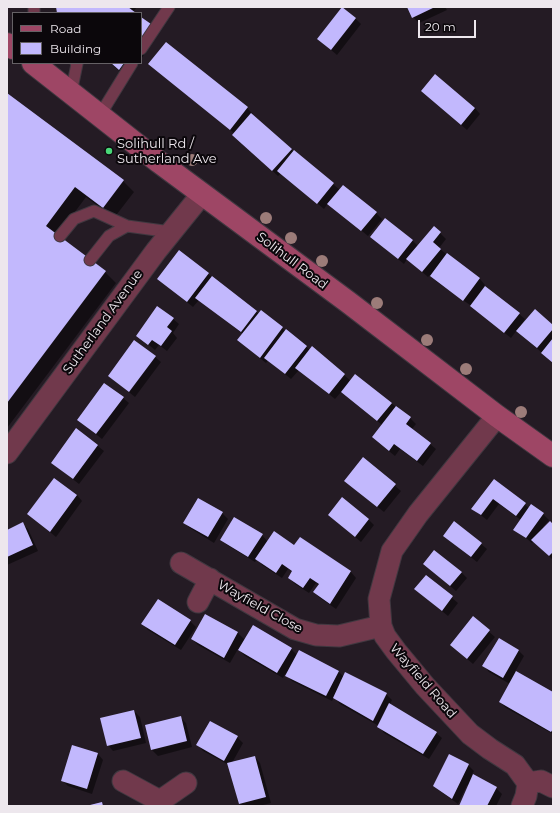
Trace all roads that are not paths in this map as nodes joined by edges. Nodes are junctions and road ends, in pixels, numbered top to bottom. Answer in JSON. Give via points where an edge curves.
{"nodes":[{"id":1,"x":169,"y":7,"type":"edge"},
{"id":2,"x":142,"y":48,"type":"edge"},
{"id":3,"x":34,"y":64,"type":"edge"},
{"id":4,"x":77,"y":64,"type":"edge"},
{"id":5,"x":131,"y":64,"type":"edge"},
{"id":6,"x":71,"y":93,"type":"junction"},
{"id":7,"x":100,"y":115,"type":"junction"},
{"id":8,"x":202,"y":194,"type":"junction"},
{"id":9,"x":127,"y":226,"type":"junction"},
{"id":10,"x":171,"y":232,"type":"junction"},
{"id":11,"x":60,"y":236,"type":"dead end"},
{"id":12,"x":90,"y":260,"type":"dead end"},
{"id":13,"x":497,"y":416,"type":"junction"},
{"id":14,"x":7,"y":453,"type":"edge"},
{"id":15,"x":553,"y":456,"type":"edge"},
{"id":16,"x":181,"y":563,"type":"dead end"},
{"id":17,"x":210,"y":580,"type":"junction"},
{"id":18,"x":198,"y":602,"type":"dead end"},
{"id":19,"x":381,"y":626,"type":"junction"},
{"id":20,"x":123,"y":781,"type":"dead end"},
{"id":21,"x":186,"y":783,"type":"dead end"},
{"id":22,"x":528,"y":783,"type":"junction"},
{"id":23,"x":553,"y":787,"type":"edge"},
{"id":24,"x":161,"y":803,"type":"edge"},
{"id":25,"x":522,"y":806,"type":"edge"}],
"edges":[{"from":1,"to":2,"type":"lane"},
{"from":3,"to":6,"type":"street","name":"Solihull Road"},
{"from":4,"to":6,"type":"lane"},
{"from":5,"to":7,"type":"lane"},
{"from":6,"to":7,"type":"street","name":"Solihull Road"},
{"from":7,"to":8,"type":"street","name":"Solihull Road"},
{"from":8,"to":10,"type":"street","name":"Sutherland Avenue"},
{"from":8,"to":13,"type":"street","name":"Solihull Road"},
{"from":9,"to":10,"type":"lane"},
{"from":9,"to":11,"type":"lane","via":[[94,211],[74,219]]},
{"from":9,"to":12,"type":"lane","via":[[109,236]]},
{"from":10,"to":14,"type":"street","name":"Sutherland Avenue"},
{"from":13,"to":15,"type":"street","name":"Solihull Road"},
{"from":13,"to":19,"type":"street","name":"Wayfield Road","via":[[418,514],[392,551],[379,599]]},
{"from":16,"to":17,"type":"street","name":"Wayfield Close"},
{"from":17,"to":18,"type":"street","name":"Wayfield Close"},
{"from":17,"to":19,"type":"street","name":"Wayfield Close","via":[[295,629],[316,635],[338,636]]},
{"from":19,"to":22,"type":"street","name":"Wayfield Road","via":[[392,646],[425,686],[470,734],[515,765]]},
{"from":20,"to":24,"type":"street"},
{"from":21,"to":24,"type":"street"},
{"from":22,"to":23,"type":"street","via":[[541,781]]},
{"from":22,"to":25,"type":"street"}]}
